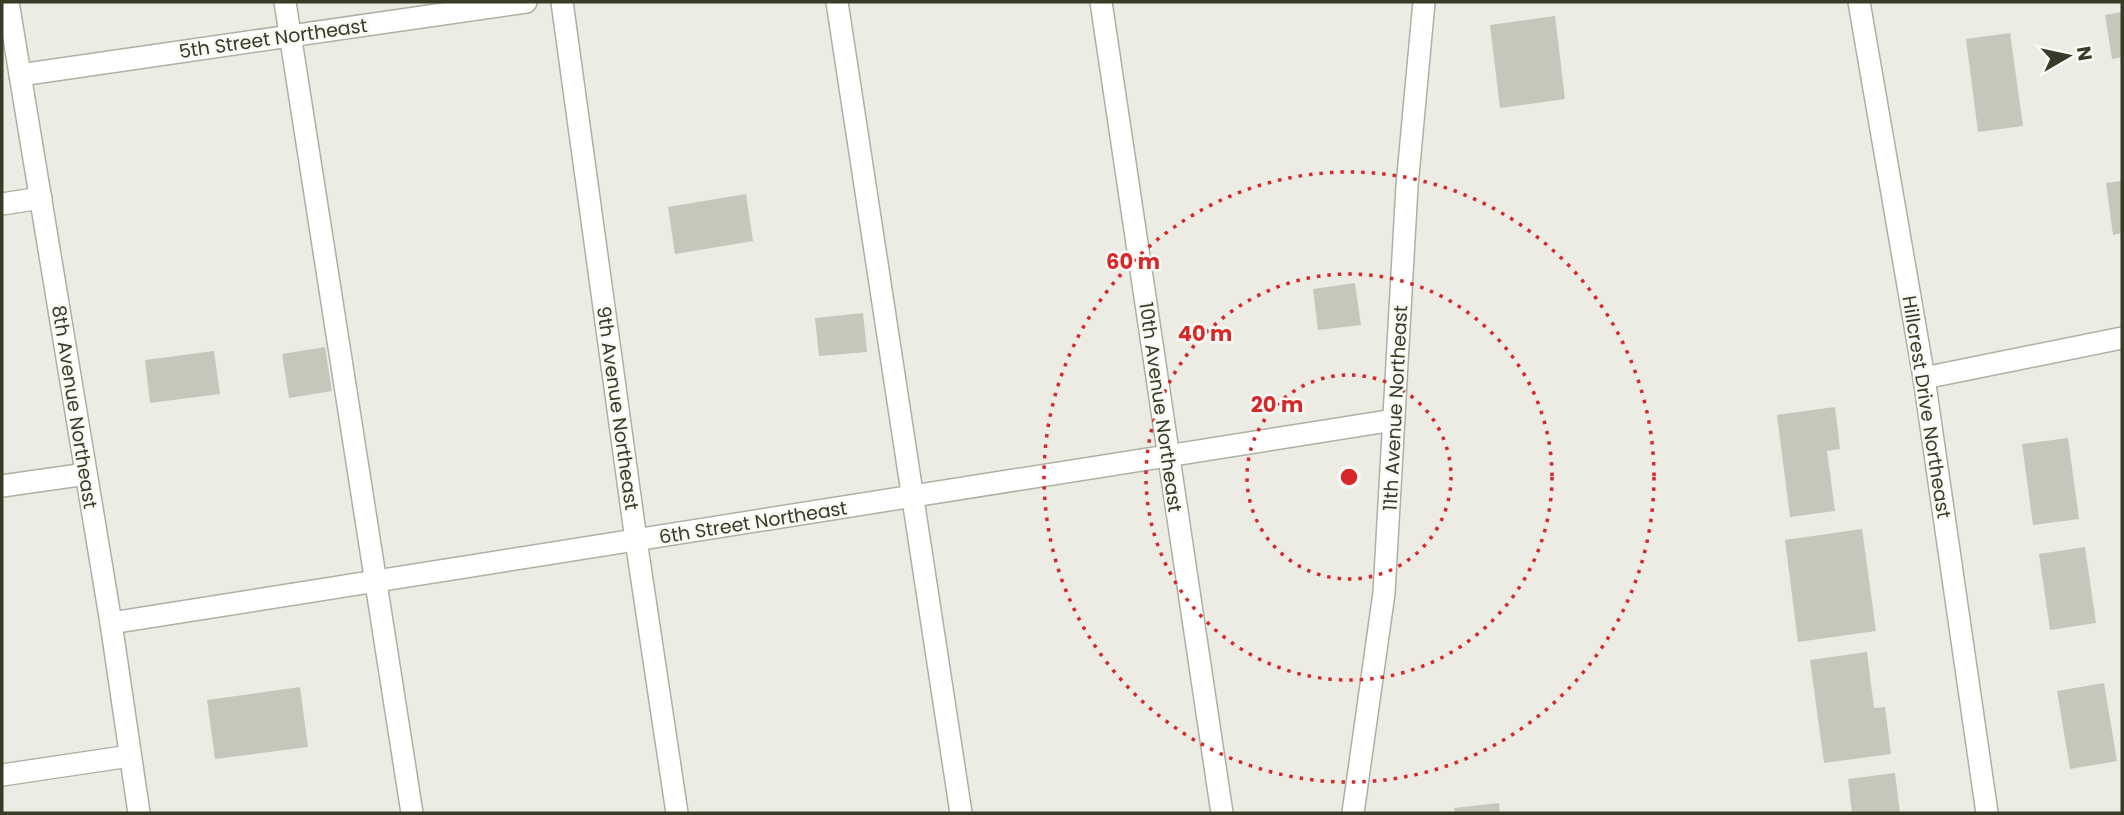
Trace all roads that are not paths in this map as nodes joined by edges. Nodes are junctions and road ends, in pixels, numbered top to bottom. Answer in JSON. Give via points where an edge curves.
{"nodes":[{"id":1,"x":8,"y":2,"type":"edge"},
{"id":2,"x":285,"y":2,"type":"edge"},
{"id":3,"x":526,"y":2,"type":"edge"},
{"id":4,"x":562,"y":2,"type":"edge"},
{"id":5,"x":837,"y":2,"type":"edge"},
{"id":6,"x":1101,"y":2,"type":"edge"},
{"id":7,"x":1424,"y":2,"type":"edge"},
{"id":8,"x":1859,"y":2,"type":"edge"},
{"id":9,"x":291,"y":35,"type":"junction"},
{"id":10,"x":20,"y":75,"type":"junction"},
{"id":11,"x":41,"y":198,"type":"junction"},
{"id":12,"x":2,"y":204,"type":"edge"},
{"id":13,"x":2122,"y":338,"type":"edge"},
{"id":14,"x":1924,"y":378,"type":"junction"},
{"id":15,"x":1394,"y":420,"type":"junction"},
{"id":16,"x":1169,"y":456,"type":"junction"},
{"id":17,"x":86,"y":474,"type":"junction"},
{"id":18,"x":2,"y":486,"type":"edge"},
{"id":19,"x":913,"y":496,"type":"junction"},
{"id":20,"x":636,"y":540,"type":"junction"},
{"id":21,"x":375,"y":582,"type":"junction"},
{"id":22,"x":111,"y":623,"type":"junction"},
{"id":23,"x":130,"y":756,"type":"junction"},
{"id":24,"x":2,"y":775,"type":"edge"},
{"id":25,"x":139,"y":813,"type":"edge"},
{"id":26,"x":412,"y":813,"type":"edge"},
{"id":27,"x":677,"y":813,"type":"edge"},
{"id":28,"x":961,"y":813,"type":"edge"},
{"id":29,"x":1222,"y":813,"type":"edge"},
{"id":30,"x":1353,"y":813,"type":"edge"},
{"id":31,"x":1987,"y":813,"type":"edge"}],
"edges":[{"from":1,"to":10,"type":"street","name":"8th Avenue Northeast"},
{"from":2,"to":9,"type":"street"},
{"from":3,"to":9,"type":"street","name":"5th Street Northeast"},
{"from":4,"to":20,"type":"street","name":"9th Avenue Northeast"},
{"from":5,"to":19,"type":"street"},
{"from":6,"to":16,"type":"street","name":"10th Avenue Northeast"},
{"from":7,"to":15,"type":"street","name":"11th Avenue Northeast","via":[[1407,186]]},
{"from":8,"to":14,"type":"street","name":"Hillcrest Drive Northeast"},
{"from":9,"to":10,"type":"street","name":"5th Street Northeast"},
{"from":9,"to":21,"type":"street"},
{"from":10,"to":11,"type":"street","name":"8th Avenue Northeast"},
{"from":11,"to":12,"type":"street"},
{"from":11,"to":17,"type":"street","name":"8th Avenue Northeast"},
{"from":13,"to":14,"type":"street"},
{"from":14,"to":31,"type":"street","name":"Hillcrest Drive Northeast"},
{"from":15,"to":16,"type":"street","name":"6th Street Northeast"},
{"from":15,"to":30,"type":"street","name":"11th Avenue Northeast","via":[[1384,593]]},
{"from":16,"to":19,"type":"street","name":"6th Street Northeast"},
{"from":16,"to":29,"type":"street","name":"10th Avenue Northeast"},
{"from":17,"to":18,"type":"street"},
{"from":17,"to":22,"type":"street","name":"8th Avenue Northeast"},
{"from":19,"to":20,"type":"street","name":"6th Street Northeast"},
{"from":19,"to":28,"type":"street"},
{"from":20,"to":21,"type":"street","name":"6th Street Northeast"},
{"from":20,"to":27,"type":"street","name":"9th Avenue Northeast"},
{"from":21,"to":22,"type":"street","name":"6th Street Northeast"},
{"from":21,"to":26,"type":"street"},
{"from":22,"to":23,"type":"street","name":"8th Avenue Northeast"},
{"from":23,"to":24,"type":"street"},
{"from":23,"to":25,"type":"street","name":"8th Avenue Northeast"}]}
